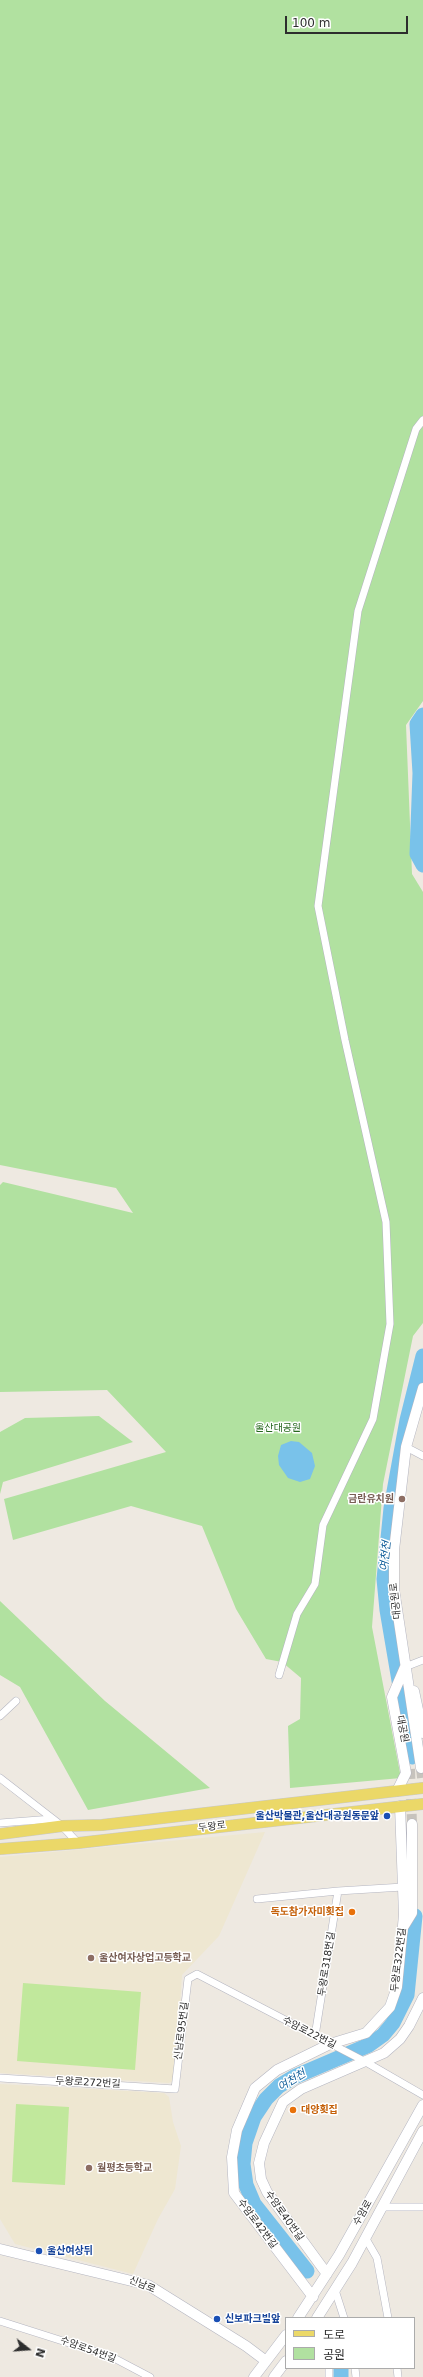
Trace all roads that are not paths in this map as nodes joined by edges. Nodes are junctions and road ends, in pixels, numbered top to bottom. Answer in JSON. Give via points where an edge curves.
{"nodes":[{"id":1,"x":423,"y":420,"type":"edge"},
{"id":2,"x":423,"y":1388,"type":"edge"},
{"id":3,"x":406,"y":1447,"type":"junction"},
{"id":4,"x":423,"y":1456,"type":"edge"},
{"id":5,"x":423,"y":1660,"type":"edge"},
{"id":6,"x":404,"y":1667,"type":"junction"},
{"id":7,"x":279,"y":1675,"type":"dead end"},
{"id":8,"x":16,"y":1701,"type":"dead end"},
{"id":9,"x":0,"y":1716,"type":"edge"},
{"id":10,"x":423,"y":1733,"type":"edge"},
{"id":11,"x":422,"y":1770,"type":"edge"},
{"id":12,"x":408,"y":1771,"type":"junction"},
{"id":13,"x":0,"y":1778,"type":"edge"},
{"id":14,"x":423,"y":1788,"type":"edge"},
{"id":15,"x":397,"y":1791,"type":"junction"},
{"id":16,"x":423,"y":1804,"type":"edge"},
{"id":17,"x":400,"y":1806,"type":"junction"},
{"id":18,"x":52,"y":1819,"type":"junction"},
{"id":19,"x":0,"y":1823,"type":"edge"},
{"id":20,"x":412,"y":1824,"type":"tunnel mouth"},
{"id":21,"x":62,"y":1826,"type":"junction"},
{"id":22,"x":0,"y":1834,"type":"edge"},
{"id":23,"x":78,"y":1843,"type":"junction"},
{"id":24,"x":0,"y":1849,"type":"edge"},
{"id":25,"x":403,"y":1887,"type":"junction"},
{"id":26,"x":338,"y":1891,"type":"junction"},
{"id":27,"x":257,"y":1899,"type":"dead end"},
{"id":28,"x":403,"y":1927,"type":"junction"},
{"id":29,"x":193,"y":1975,"type":"joint"},
{"id":30,"x":423,"y":1998,"type":"edge"},
{"id":31,"x":315,"y":2036,"type":"junction"},
{"id":32,"x":330,"y":2044,"type":"junction"},
{"id":33,"x":364,"y":2062,"type":"junction"},
{"id":34,"x":0,"y":2078,"type":"edge"},
{"id":35,"x":175,"y":2089,"type":"joint"},
{"id":36,"x":423,"y":2096,"type":"edge"},
{"id":37,"x":423,"y":2106,"type":"edge"},
{"id":38,"x":423,"y":2131,"type":"edge"},
{"id":39,"x":382,"y":2207,"type":"junction"},
{"id":40,"x":423,"y":2207,"type":"edge"},
{"id":41,"x":366,"y":2239,"type":"junction"},
{"id":42,"x":0,"y":2249,"type":"edge"},
{"id":43,"x":327,"y":2274,"type":"junction"},
{"id":44,"x":335,"y":2290,"type":"junction"},
{"id":45,"x":313,"y":2297,"type":"junction"},
{"id":46,"x":299,"y":2317,"type":"edge"},
{"id":47,"x":319,"y":2317,"type":"edge"},
{"id":48,"x":344,"y":2317,"type":"edge"},
{"id":49,"x":388,"y":2317,"type":"edge"},
{"id":50,"x":0,"y":2321,"type":"edge"},
{"id":51,"x":285,"y":2336,"type":"edge"},
{"id":52,"x":266,"y":2361,"type":"junction"},
{"id":53,"x":285,"y":2362,"type":"edge"},
{"id":54,"x":150,"y":2377,"type":"edge"},
{"id":55,"x":254,"y":2377,"type":"edge"},
{"id":56,"x":274,"y":2377,"type":"edge"}],
"edges":[{"from":1,"to":7,"type":"street","via":[[416,429],[358,611],[318,906],[386,1222],[390,1324],[373,1419],[323,1525],[315,1584],[297,1614]]},
{"from":2,"to":3,"type":"street","name":"대공원로"},
{"from":3,"to":4,"type":"street"},
{"from":3,"to":6,"type":"street","name":"대공원로","via":[[394,1550],[394,1589]]},
{"from":5,"to":6,"type":"street"},
{"from":6,"to":10,"type":"street","via":[[413,1685]]},
{"from":6,"to":11,"type":"street","name":"대공원로"},
{"from":6,"to":12,"type":"street","via":[[392,1697]]},
{"from":8,"to":9,"type":"street"},
{"from":11,"to":12,"type":"street"},
{"from":12,"to":15,"type":"street"},
{"from":13,"to":18,"type":"street"},
{"from":14,"to":15,"type":"main road"},
{"from":15,"to":21,"type":"main road","via":[[110,1824]]},
{"from":16,"to":17,"type":"main road","name":"두왕로"},
{"from":17,"to":23,"type":"main road","name":"두왕로"},
{"from":17,"to":25,"type":"street","name":"두왕로322번길"},
{"from":18,"to":19,"type":"street"},
{"from":18,"to":21,"type":"street"},
{"from":20,"to":28,"type":"street","via":[[412,1913]]},
{"from":21,"to":22,"type":"main road"},
{"from":21,"to":23,"type":"street"},
{"from":23,"to":24,"type":"main road","name":"두왕로"},
{"from":25,"to":26,"type":"street"},
{"from":25,"to":28,"type":"street","name":"두왕로322번길"},
{"from":26,"to":27,"type":"street"},
{"from":26,"to":31,"type":"street","name":"두왕로318번길"},
{"from":28,"to":32,"type":"street","name":"두왕로322번길","via":[[397,1987],[390,2007],[366,2033]]},
{"from":29,"to":31,"type":"street","name":"수암로22번길","via":[[201,1976]]},
{"from":29,"to":35,"type":"street","name":"신남로95번길","via":[[188,1979]]},
{"from":30,"to":33,"type":"street","name":"수암로40번길","via":[[400,2038],[384,2053]]},
{"from":31,"to":32,"type":"street","name":"수암로22번길"},
{"from":32,"to":33,"type":"street","name":"수암로22번길"},
{"from":32,"to":45,"type":"street","name":"수암로42번길","via":[[277,2070],[255,2088],[236,2130],[232,2157],[234,2193]]},
{"from":33,"to":36,"type":"street","name":"수암로22번길"},
{"from":33,"to":43,"type":"street","name":"수암로40번길","via":[[301,2089],[283,2102],[270,2126],[259,2164],[261,2179],[275,2206]]},
{"from":34,"to":35,"type":"street","name":"두왕로272번길"},
{"from":37,"to":43,"type":"street","name":"수암로"},
{"from":38,"to":39,"type":"street","name":"수암로"},
{"from":39,"to":40,"type":"street"},
{"from":39,"to":41,"type":"street","name":"수암로"},
{"from":41,"to":44,"type":"street","name":"수암로"},
{"from":41,"to":49,"type":"street","via":[[377,2258]]},
{"from":42,"to":52,"type":"street","name":"신남로","via":[[148,2286]]},
{"from":43,"to":45,"type":"street","name":"수암로"},
{"from":44,"to":47,"type":"street","name":"수암로"},
{"from":44,"to":48,"type":"street"},
{"from":45,"to":46,"type":"street","name":"수암로"},
{"from":50,"to":54,"type":"street","name":"수암로54번길","via":[[110,2356]]},
{"from":51,"to":52,"type":"street"},
{"from":52,"to":55,"type":"street"},
{"from":53,"to":56,"type":"street"}]}
